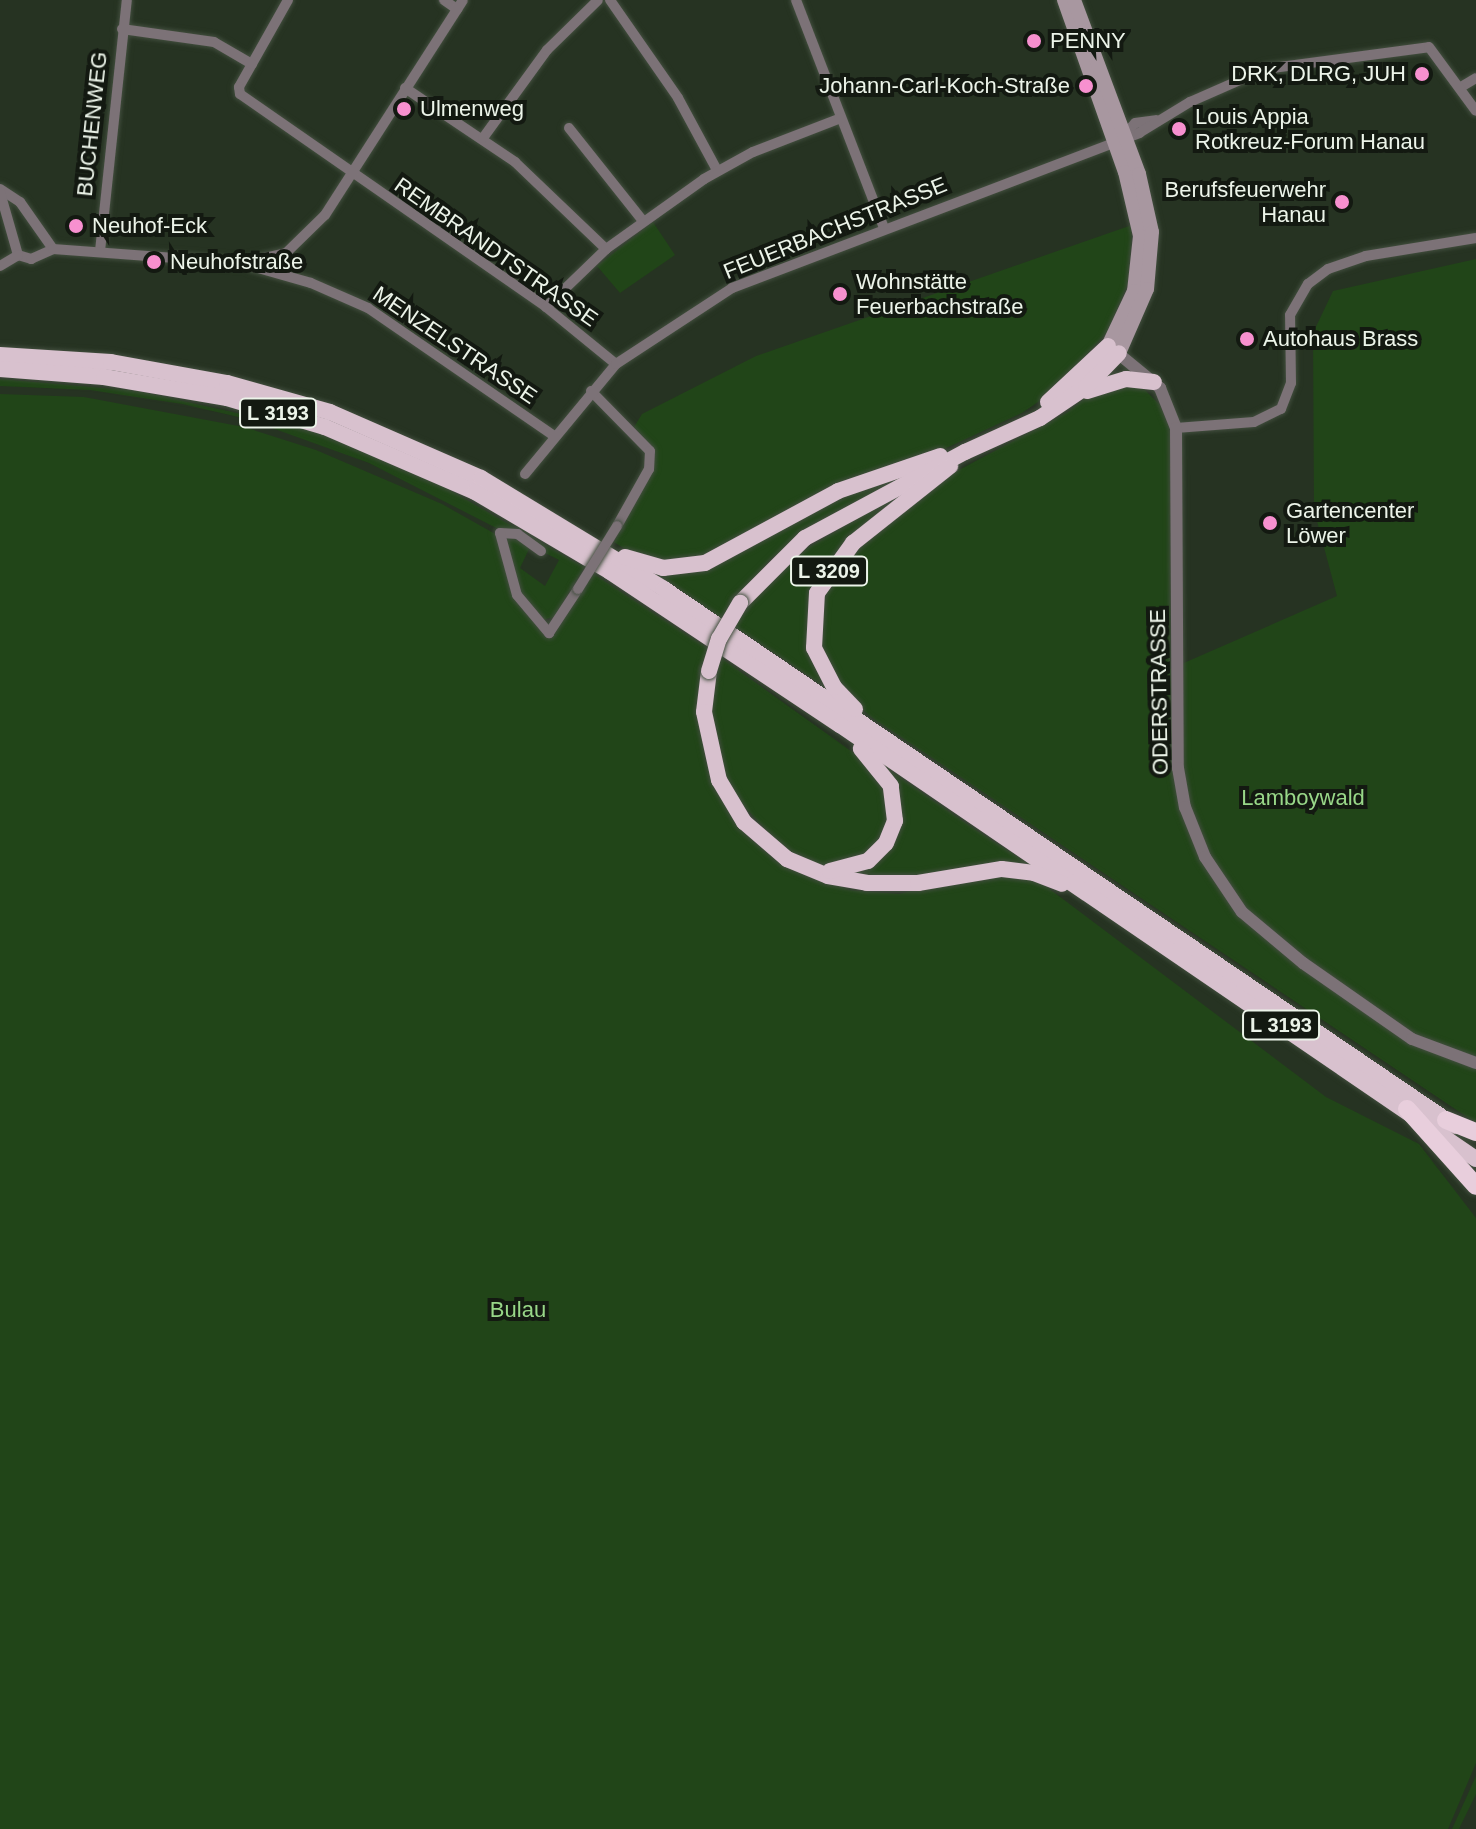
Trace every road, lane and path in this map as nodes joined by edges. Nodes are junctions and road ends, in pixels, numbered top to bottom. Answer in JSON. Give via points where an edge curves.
{"nodes":[{"id":1,"x":127,"y":0,"type":"edge"},
{"id":2,"x":288,"y":0,"type":"edge"},
{"id":3,"x":444,"y":0,"type":"edge"},
{"id":4,"x":598,"y":0,"type":"edge"},
{"id":5,"x":610,"y":0,"type":"edge"},
{"id":6,"x":796,"y":0,"type":"edge"},
{"id":7,"x":1064,"y":0,"type":"edge"},
{"id":8,"x":1074,"y":0,"type":"edge"},
{"id":9,"x":460,"y":4,"type":"edge"},
{"id":10,"x":122,"y":29,"type":"junction"},
{"id":11,"x":252,"y":64,"type":"junction"},
{"id":12,"x":1476,"y":78,"type":"edge"},
{"id":13,"x":1461,"y":87,"type":"junction"},
{"id":14,"x":405,"y":88,"type":"junction"},
{"id":15,"x":1476,"y":111,"type":"edge"},
{"id":16,"x":841,"y":118,"type":"junction"},
{"id":17,"x":569,"y":128,"type":"dead end"},
{"id":18,"x":1119,"y":137,"type":"junction"},
{"id":19,"x":483,"y":138,"type":"junction"},
{"id":20,"x":717,"y":170,"type":"junction"},
{"id":21,"x":351,"y":174,"type":"junction"},
{"id":22,"x":0,"y":190,"type":"edge"},
{"id":23,"x":643,"y":221,"type":"junction"},
{"id":24,"x":884,"y":228,"type":"junction"},
{"id":25,"x":1476,"y":238,"type":"edge"},
{"id":26,"x":53,"y":249,"type":"junction"},
{"id":27,"x":606,"y":249,"type":"junction"},
{"id":28,"x":100,"y":251,"type":"junction"},
{"id":29,"x":18,"y":255,"type":"junction"},
{"id":30,"x":242,"y":263,"type":"junction"},
{"id":31,"x":0,"y":266,"type":"edge"},
{"id":32,"x":546,"y":307,"type":"junction"},
{"id":33,"x":1114,"y":349,"type":"junction"},
{"id":34,"x":0,"y":355,"type":"edge"},
{"id":35,"x":616,"y":364,"type":"junction"},
{"id":36,"x":0,"y":369,"type":"edge"},
{"id":37,"x":1154,"y":382,"type":"junction"},
{"id":38,"x":591,"y":391,"type":"junction"},
{"id":39,"x":1077,"y":394,"type":"junction"},
{"id":40,"x":1013,"y":428,"type":"junction"},
{"id":41,"x":1176,"y":428,"type":"junction"},
{"id":42,"x":553,"y":435,"type":"junction"},
{"id":43,"x":965,"y":452,"type":"junction"},
{"id":44,"x":525,"y":474,"type":"dead end"},
{"id":45,"x":541,"y":551,"type":"dead end"},
{"id":46,"x":610,"y":554,"type":"junction"},
{"id":47,"x":840,"y":725,"type":"junction"},
{"id":48,"x":871,"y":729,"type":"junction"},
{"id":49,"x":808,"y":869,"type":"junction"},
{"id":50,"x":1075,"y":885,"type":"junction"},
{"id":51,"x":1476,"y":1063,"type":"edge"},
{"id":52,"x":1407,"y":1109,"type":"junction"},
{"id":53,"x":1446,"y":1120,"type":"junction"},
{"id":54,"x":1476,"y":1132,"type":"edge"},
{"id":55,"x":1476,"y":1140,"type":"edge"},
{"id":56,"x":1476,"y":1159,"type":"edge"},
{"id":57,"x":1476,"y":1186,"type":"edge"}],
"edges":[{"from":1,"to":10,"type":"street","name":"BUCHENWEG"},
{"from":2,"to":11,"type":"street"},
{"from":3,"to":9,"type":"street"},
{"from":4,"to":19,"type":"street","via":[[547,50]]},
{"from":5,"to":20,"type":"street","via":[[678,98]]},
{"from":6,"to":16,"type":"street"},
{"from":7,"to":18,"type":"main road","number":"L 3209"},
{"from":8,"to":18,"type":"main road","number":"L 3209"},
{"from":9,"to":14,"type":"street"},
{"from":10,"to":11,"type":"street","via":[[214,42]]},
{"from":10,"to":28,"type":"street","name":"BUCHENWEG"},
{"from":11,"to":21,"type":"street","via":[[238,91]]},
{"from":12,"to":13,"type":"street"},
{"from":13,"to":15,"type":"street"},
{"from":13,"to":18,"type":"street","via":[[1429,47],[1265,69],[1139,133]]},
{"from":14,"to":19,"type":"street"},
{"from":14,"to":21,"type":"street"},
{"from":16,"to":20,"type":"street"},
{"from":16,"to":24,"type":"street"},
{"from":17,"to":23,"type":"street"},
{"from":18,"to":24,"type":"street","name":"FEUERBACHSTRASSE"},
{"from":18,"to":33,"type":"main road","number":"L 3209","via":[[1140,254]]},
{"from":19,"to":27,"type":"street"},
{"from":20,"to":23,"type":"street"},
{"from":21,"to":30,"type":"street","via":[[300,244],[271,260]]},
{"from":21,"to":32,"type":"street","name":"REMBRANDTSTRASSE"},
{"from":22,"to":26,"type":"street","via":[[20,202]]},
{"from":22,"to":29,"type":"street"},
{"from":23,"to":27,"type":"street"},
{"from":24,"to":35,"type":"street","name":"FEUERBACHSTRASSE","via":[[732,288]]},
{"from":25,"to":41,"type":"street","via":[[1366,256],[1328,269],[1308,284],[1290,315],[1291,383],[1281,409],[1242,424]]},
{"from":26,"to":28,"type":"street"},
{"from":26,"to":29,"type":"street","via":[[31,259]]},
{"from":27,"to":32,"type":"street"},
{"from":28,"to":30,"type":"street"},
{"from":29,"to":31,"type":"street"},
{"from":30,"to":42,"type":"street","name":"MENZELSTRASSE","via":[[311,283],[368,308]]},
{"from":32,"to":35,"type":"street","name":"REMBRANDTSTRASSE"},
{"from":33,"to":37,"type":"street","name":"ODERSTRASSE"},
{"from":33,"to":39,"type":"highway","number":"L 3209"},
{"from":33,"to":40,"type":"highway","number":"L 3209"},
{"from":34,"to":46,"type":"highway","number":"L 3193","via":[[111,362],[330,412],[481,478]]},
{"from":35,"to":38,"type":"street","name":"FEUERBACHSTRASSE"},
{"from":36,"to":47,"type":"highway","number":"L 3193","via":[[104,377],[214,395],[325,427],[398,456],[548,534]]},
{"from":37,"to":39,"type":"highway","via":[[1126,379]]},
{"from":37,"to":41,"type":"street","name":"ODERSTRASSE"},
{"from":38,"to":42,"type":"street","name":"FEUERBACHSTRASSE"},
{"from":38,"to":45,"type":"street","bridge":true,"via":[[650,451],[649,469],[549,633],[517,595],[500,533],[518,534]]},
{"from":39,"to":40,"type":"highway","number":"L 3209"},
{"from":40,"to":43,"type":"highway","number":"L 3209"},
{"from":41,"to":51,"type":"street","name":"ODERSTRASSE","via":[[1176,743],[1180,788],[1197,842],[1224,889],[1263,932],[1412,1039]]},
{"from":42,"to":44,"type":"street","name":"FEUERBACHSTRASSE"},
{"from":43,"to":46,"type":"highway","via":[[838,491],[705,563],[663,568]]},
{"from":43,"to":48,"type":"highway","number":"L 3209","via":[[853,543],[817,593],[812,629],[820,662]]},
{"from":43,"to":49,"type":"highway","number":"L 3209","bridge":true,"via":[[805,538],[740,603],[719,639],[704,698],[707,742],[726,794],[765,843]]},
{"from":46,"to":48,"type":"highway","number":"L 3193"},
{"from":47,"to":49,"type":"highway","via":[[886,777],[894,794],[895,821],[886,843],[868,861],[837,871]]},
{"from":47,"to":50,"type":"highway","number":"L 3193"},
{"from":48,"to":53,"type":"highway","number":"L 3193"},
{"from":49,"to":50,"type":"highway","number":"L 3209","via":[[894,884],[1012,870]]},
{"from":50,"to":52,"type":"highway","number":"L 3193"},
{"from":52,"to":56,"type":"highway","number":"L 3193"},
{"from":52,"to":57,"type":"highway"},
{"from":53,"to":54,"type":"highway"},
{"from":53,"to":55,"type":"highway","number":"L 3193"}]}
